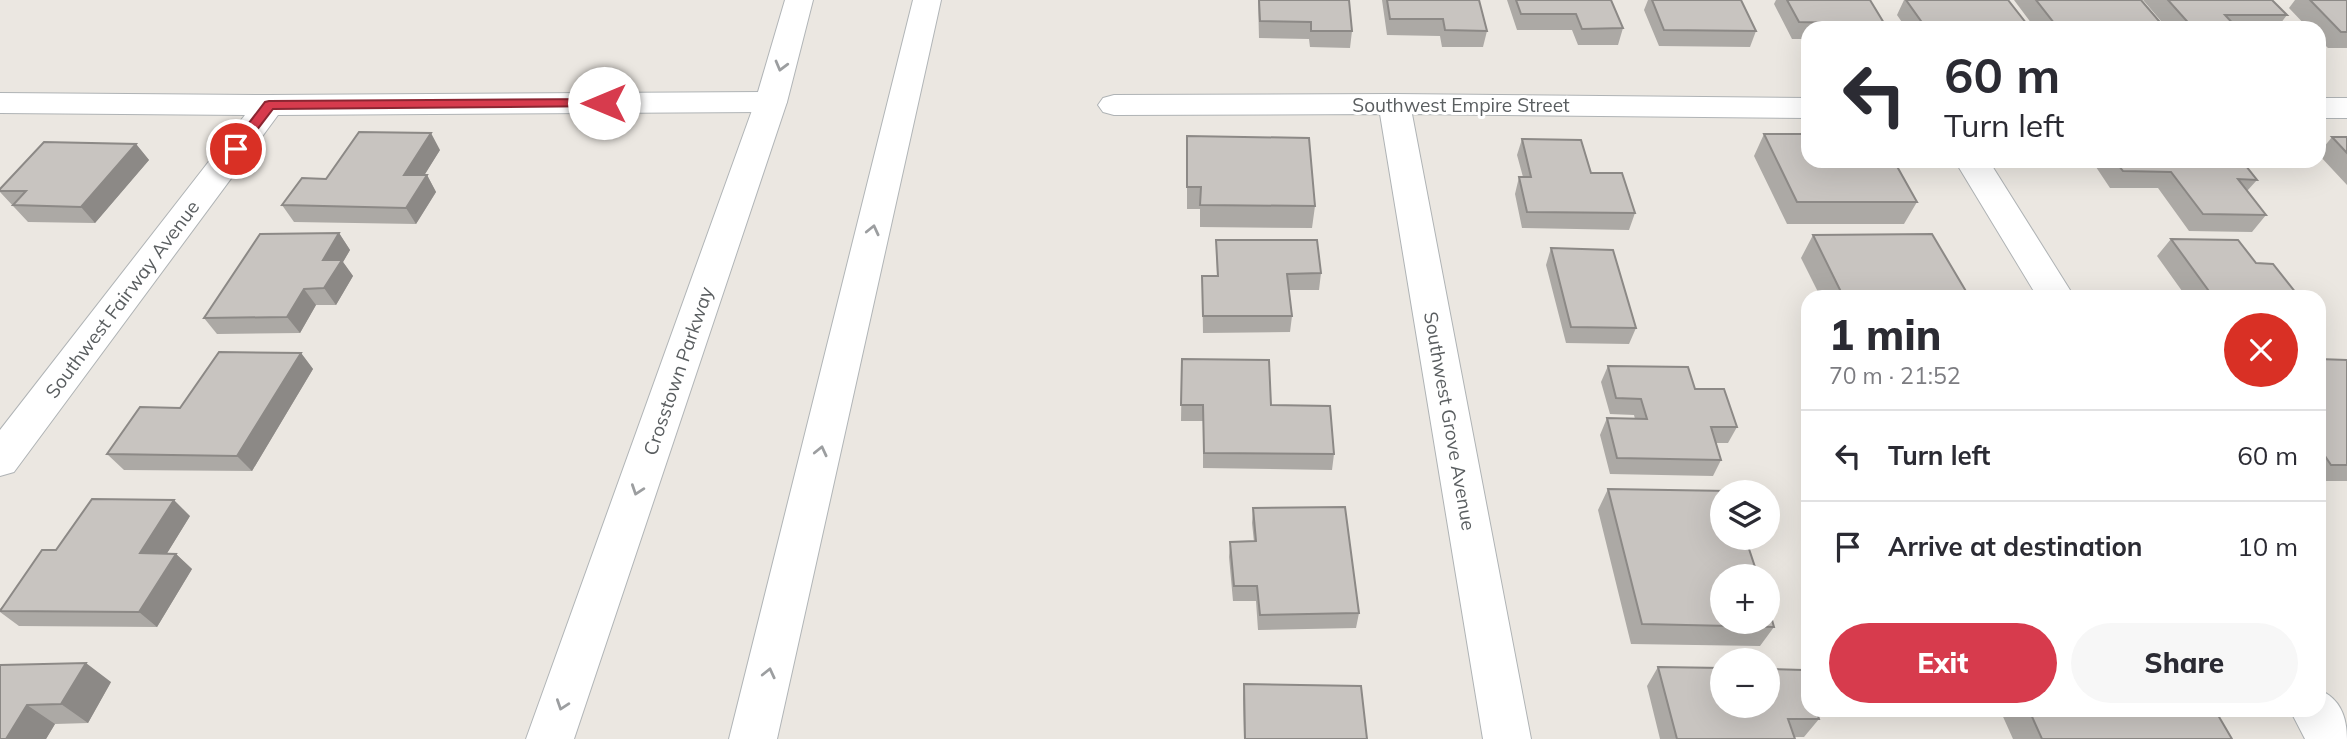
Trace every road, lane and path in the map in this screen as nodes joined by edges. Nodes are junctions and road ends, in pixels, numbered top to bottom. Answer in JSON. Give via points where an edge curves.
{"nodes":[{"id":1,"x":799,"y":0,"type":"edge"},
{"id":2,"x":927,"y":0,"type":"edge"},
{"id":3,"x":771,"y":102,"type":"junction"},
{"id":4,"x":0,"y":103,"type":"edge"},
{"id":5,"x":1394,"y":104,"type":"junction"},
{"id":6,"x":269,"y":105,"type":"junction"},
{"id":7,"x":1114,"y":105,"type":"dead end"},
{"id":8,"x":1801,"y":108,"type":"edge"},
{"id":9,"x":2326,"y":108,"type":"edge"},
{"id":10,"x":2347,"y":108,"type":"edge"},
{"id":11,"x":1976,"y":168,"type":"edge"},
{"id":12,"x":2052,"y":290,"type":"edge"},
{"id":13,"x":0,"y":460,"type":"edge"},
{"id":14,"x":2318,"y":717,"type":"edge"},
{"id":15,"x":550,"y":739,"type":"edge"},
{"id":16,"x":753,"y":739,"type":"edge"},
{"id":17,"x":1507,"y":739,"type":"edge"},
{"id":18,"x":2332,"y":739,"type":"edge"}],
"edges":[{"from":1,"to":3,"type":"street","name":"Crosstown Parkway","one_way":true},
{"from":16,"to":2,"type":"street","one_way":true},
{"from":3,"to":6,"type":"street"},
{"from":3,"to":15,"type":"street","name":"Crosstown Parkway","one_way":true},
{"from":4,"to":6,"type":"street"},
{"from":5,"to":7,"type":"street","name":"Southwest Empire Street"},
{"from":5,"to":8,"type":"street","name":"Southwest Empire Street"},
{"from":5,"to":17,"type":"street","name":"Southwest Grove Avenue"},
{"from":6,"to":13,"type":"street","name":"Southwest Fairway Avenue"},
{"from":9,"to":10,"type":"street"},
{"from":11,"to":12,"type":"street"},
{"from":14,"to":18,"type":"street"}]}
